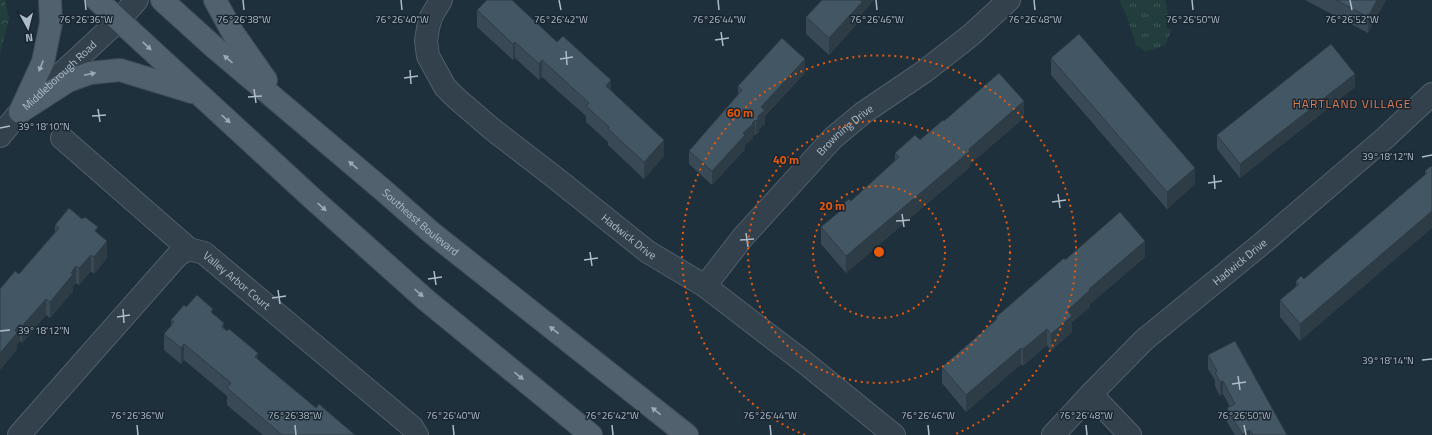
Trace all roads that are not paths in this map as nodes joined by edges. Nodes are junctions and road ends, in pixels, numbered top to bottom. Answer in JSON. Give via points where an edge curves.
{"nodes":[{"id":1,"x":50,"y":0,"type":"edge"},
{"id":2,"x":97,"y":0,"type":"edge"},
{"id":3,"x":137,"y":0,"type":"edge"},
{"id":4,"x":162,"y":0,"type":"edge"},
{"id":5,"x":215,"y":0,"type":"edge"},
{"id":6,"x":441,"y":0,"type":"edge"},
{"id":7,"x":1009,"y":0,"type":"edge"},
{"id":8,"x":119,"y":20,"type":"junction"},
{"id":9,"x":197,"y":93,"type":"junction"},
{"id":10,"x":1432,"y":94,"type":"edge"},
{"id":11,"x":20,"y":112,"type":"junction"},
{"id":12,"x":290,"y":112,"type":"junction"},
{"id":13,"x":0,"y":136,"type":"edge"},
{"id":14,"x":62,"y":138,"type":"dead end"},
{"id":15,"x":189,"y":249,"type":"junction"},
{"id":16,"x":705,"y":286,"type":"junction"},
{"id":17,"x":1091,"y":394,"type":"junction"},
{"id":18,"x":19,"y":435,"type":"edge"},
{"id":19,"x":417,"y":435,"type":"edge"},
{"id":20,"x":591,"y":435,"type":"edge"},
{"id":21,"x":687,"y":435,"type":"edge"},
{"id":22,"x":894,"y":435,"type":"edge"},
{"id":23,"x":1053,"y":435,"type":"edge"},
{"id":24,"x":1130,"y":435,"type":"edge"}],
"edges":[{"from":1,"to":11,"type":"main road","one_way":true,"via":[[52,23],[43,62]]},
{"from":2,"to":8,"type":"main road"},
{"from":3,"to":8,"type":"street","name":"Middleborough Road"},
{"from":12,"to":4,"type":"main road","name":"Southeast Boulevard","one_way":true},
{"from":5,"to":12,"type":"main road","via":[[233,33]]},
{"from":6,"to":16,"type":"street","name":"Hadwick Drive","via":[[431,17],[426,40],[428,56],[445,87],[492,129],[648,252]]},
{"from":7,"to":16,"type":"street","name":"Browning Drive","via":[[925,71],[863,113],[833,138],[743,237]]},
{"from":8,"to":9,"type":"main road","one_way":true},
{"from":8,"to":11,"type":"street","name":"Middleborough Road"},
{"from":11,"to":9,"type":"main road","one_way":true,"via":[[68,81],[90,73],[120,70]]},
{"from":9,"to":20,"type":"main road","one_way":true,"via":[[426,300]]},
{"from":10,"to":17,"type":"street","name":"Hadwick Drive","via":[[1379,144],[1144,340]]},
{"from":11,"to":13,"type":"street","name":"Middleborough Road"},
{"from":21,"to":12,"type":"main road","name":"Southeast Boulevard","one_way":true,"via":[[432,233]]},
{"from":14,"to":15,"type":"street"},
{"from":15,"to":18,"type":"street","name":"Valley Arbor Court","via":[[178,255]]},
{"from":15,"to":19,"type":"street","name":"Valley Arbor Court","via":[[204,253],[412,427]]},
{"from":16,"to":22,"type":"street","name":"Hadwick Drive"},
{"from":17,"to":23,"type":"street","name":"Hadwick Drive"},
{"from":17,"to":24,"type":"street"}]}
